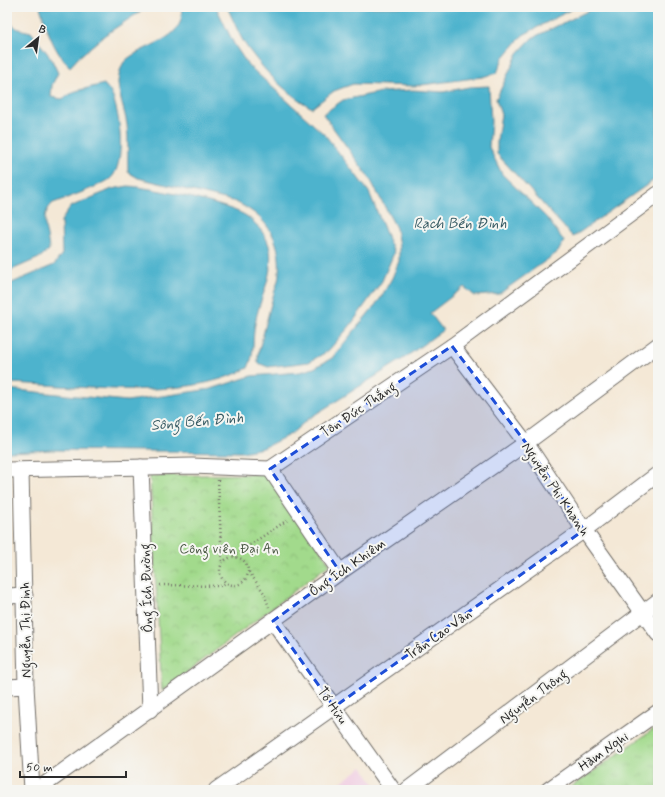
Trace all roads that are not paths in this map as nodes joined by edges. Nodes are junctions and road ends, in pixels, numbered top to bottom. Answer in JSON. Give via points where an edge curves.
{"nodes":[{"id":1,"x":658,"y":194,"type":"edge"},
{"id":2,"x":452,"y":346,"type":"junction"},
{"id":3,"x":656,"y":351,"type":"edge"},
{"id":4,"x":526,"y":443,"type":"junction"},
{"id":5,"x":141,"y":467,"type":"junction"},
{"id":6,"x":270,"y":469,"type":"junction"},
{"id":7,"x":14,"y":470,"type":"edge"},
{"id":8,"x":658,"y":474,"type":"edge"},
{"id":9,"x":584,"y":530,"type":"junction"},
{"id":10,"x":340,"y":572,"type":"junction"},
{"id":11,"x":24,"y":595,"type":"junction"},
{"id":12,"x":7,"y":596,"type":"edge"},
{"id":13,"x":658,"y":601,"type":"edge"},
{"id":14,"x":643,"y":613,"type":"junction"},
{"id":15,"x":273,"y":621,"type":"junction"},
{"id":16,"x":658,"y":634,"type":"edge"},
{"id":17,"x":26,"y":686,"type":"junction"},
{"id":18,"x":7,"y":687,"type":"edge"},
{"id":19,"x":334,"y":707,"type":"junction"},
{"id":20,"x":150,"y":710,"type":"junction"},
{"id":21,"x":658,"y":712,"type":"edge"},
{"id":22,"x":32,"y":790,"type":"edge"},
{"id":23,"x":37,"y":790,"type":"edge"},
{"id":24,"x":216,"y":790,"type":"edge"},
{"id":25,"x":393,"y":790,"type":"edge"},
{"id":26,"x":407,"y":790,"type":"edge"},
{"id":27,"x":548,"y":790,"type":"edge"}],
"edges":[{"from":1,"to":2,"type":"street","name":"Tôn Đức Thắng"},
{"from":2,"to":4,"type":"street","name":"Nguyễn Phi Khanh"},
{"from":2,"to":6,"type":"street","name":"Tôn Đức Thắng"},
{"from":3,"to":4,"type":"street","name":"Ông Ích Khiêm"},
{"from":4,"to":9,"type":"street","name":"Nguyễn Phi Khanh"},
{"from":4,"to":10,"type":"street","name":"Ông Ích Khiêm"},
{"from":5,"to":6,"type":"street"},
{"from":5,"to":7,"type":"street"},
{"from":5,"to":20,"type":"street","name":"Ông Ích Đường"},
{"from":6,"to":10,"type":"street"},
{"from":7,"to":11,"type":"street","name":"Nguyễn Thị Định"},
{"from":8,"to":9,"type":"street","name":"Trần Cao Vân"},
{"from":9,"to":14,"type":"street","name":"Nguyễn Phi Khanh"},
{"from":9,"to":19,"type":"street","name":"Trần Cao Vân"},
{"from":10,"to":15,"type":"street","name":"Ông Ích Khiêm"},
{"from":11,"to":12,"type":"street"},
{"from":11,"to":17,"type":"street","name":"Nguyễn Thị Định"},
{"from":13,"to":14,"type":"street","name":"Nguyễn Thông"},
{"from":14,"to":16,"type":"street","name":"Nguyễn Phi Khanh"},
{"from":14,"to":26,"type":"street","name":"Nguyễn Thông"},
{"from":15,"to":19,"type":"street","name":"Tố Hữu"},
{"from":15,"to":20,"type":"street","name":"Ông Ích Khiêm"},
{"from":17,"to":18,"type":"street"},
{"from":17,"to":22,"type":"street","name":"Nguyễn Thị Định"},
{"from":19,"to":24,"type":"street","name":"Trần Cao Vân"},
{"from":19,"to":25,"type":"street","name":"Tố Hữu"},
{"from":20,"to":23,"type":"street","name":"Ông Ích Khiêm"},
{"from":21,"to":27,"type":"street","name":"Hàm Nghi"}]}
